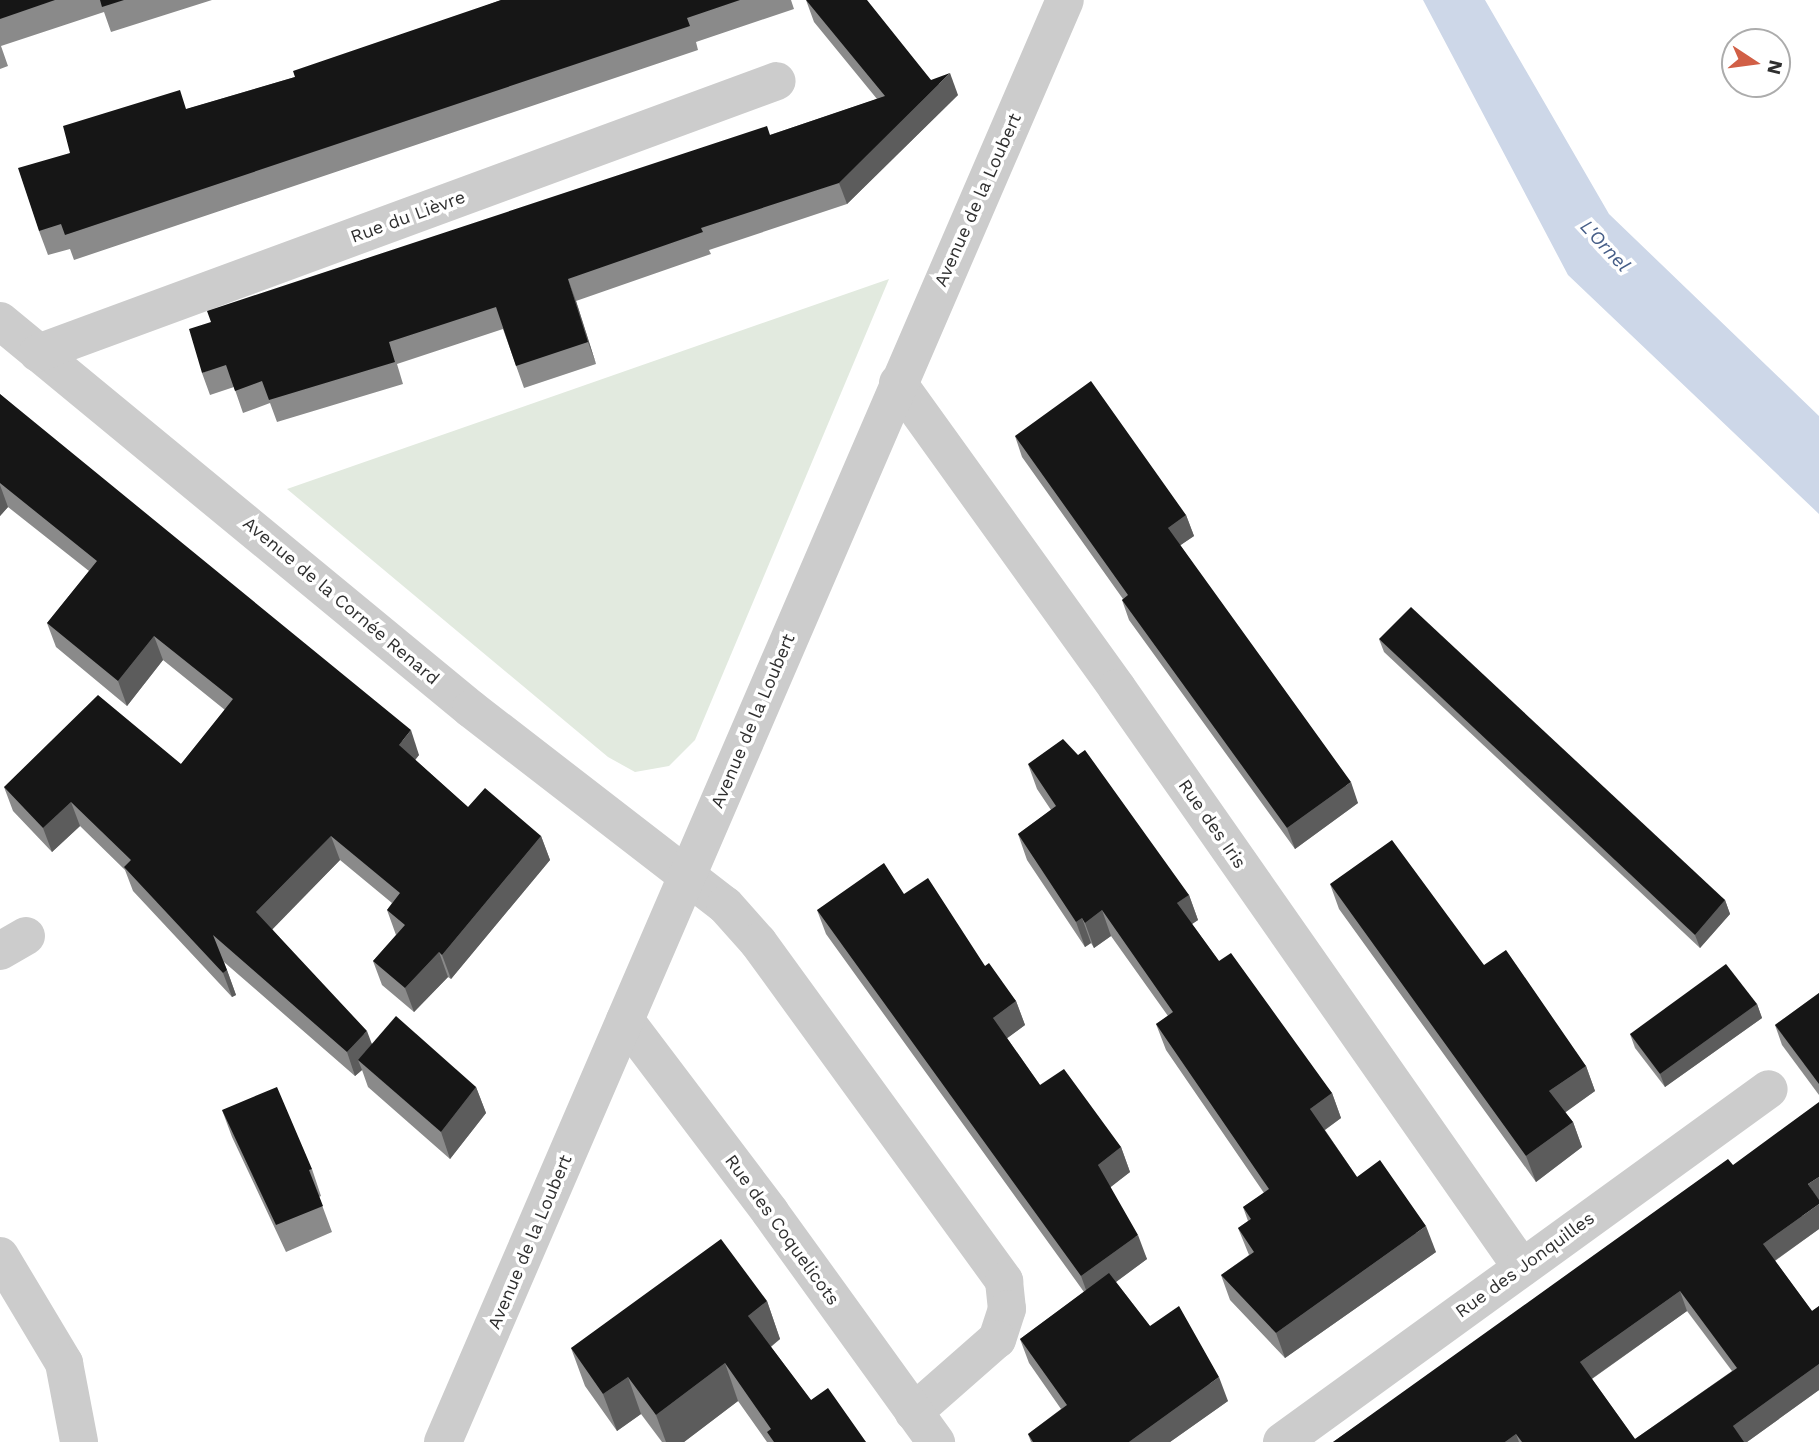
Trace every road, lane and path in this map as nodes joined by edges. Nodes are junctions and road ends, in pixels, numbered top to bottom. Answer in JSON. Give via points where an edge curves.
{"nodes":[{"id":1,"x":1065,"y":0,"type":"edge"},
{"id":2,"x":777,"y":81,"type":"dead end"},
{"id":3,"x":0,"y":321,"type":"edge"},
{"id":4,"x":38,"y":352,"type":"junction"},
{"id":5,"x":898,"y":383,"type":"junction"},
{"id":6,"x":688,"y":874,"type":"junction"},
{"id":7,"x":625,"y":1020,"type":"junction"},
{"id":8,"x":1769,"y":1089,"type":"dead end"},
{"id":9,"x":0,"y":1256,"type":"edge"},
{"id":10,"x":1522,"y":1268,"type":"junction"},
{"id":11,"x":914,"y":1412,"type":"junction"},
{"id":12,"x":79,"y":1442,"type":"edge"},
{"id":13,"x":443,"y":1442,"type":"edge"},
{"id":14,"x":936,"y":1442,"type":"edge"},
{"id":15,"x":1283,"y":1442,"type":"edge"}],
"edges":[{"from":1,"to":5,"type":"street","name":"Avenue de la Loubert"},
{"from":2,"to":4,"type":"street","name":"Rue du Lièvre"},
{"from":3,"to":4,"type":"street","name":"Avenue de la Cornée Renard"},
{"from":4,"to":6,"type":"street","name":"Avenue de la Cornée Renard","via":[[471,709]]},
{"from":5,"to":6,"type":"street","name":"Avenue de la Loubert"},
{"from":5,"to":10,"type":"street","name":"Rue des Iris"},
{"from":6,"to":7,"type":"street","name":"Avenue de la Loubert"},
{"from":6,"to":11,"type":"street","name":"Avenue de la Cornée Renard","via":[[725,905],[758,942],[1004,1281],[1007,1310],[998,1339]]},
{"from":7,"to":11,"type":"street","name":"Rue des Coquelicots"},
{"from":7,"to":13,"type":"street","name":"Avenue de la Loubert"},
{"from":8,"to":10,"type":"street","name":"Rue des Jonquilles"},
{"from":9,"to":12,"type":"street","via":[[64,1363]]},
{"from":10,"to":15,"type":"street","name":"Rue des Jonquilles"},
{"from":11,"to":14,"type":"street","name":"Rue des Coquelicots"}]}
